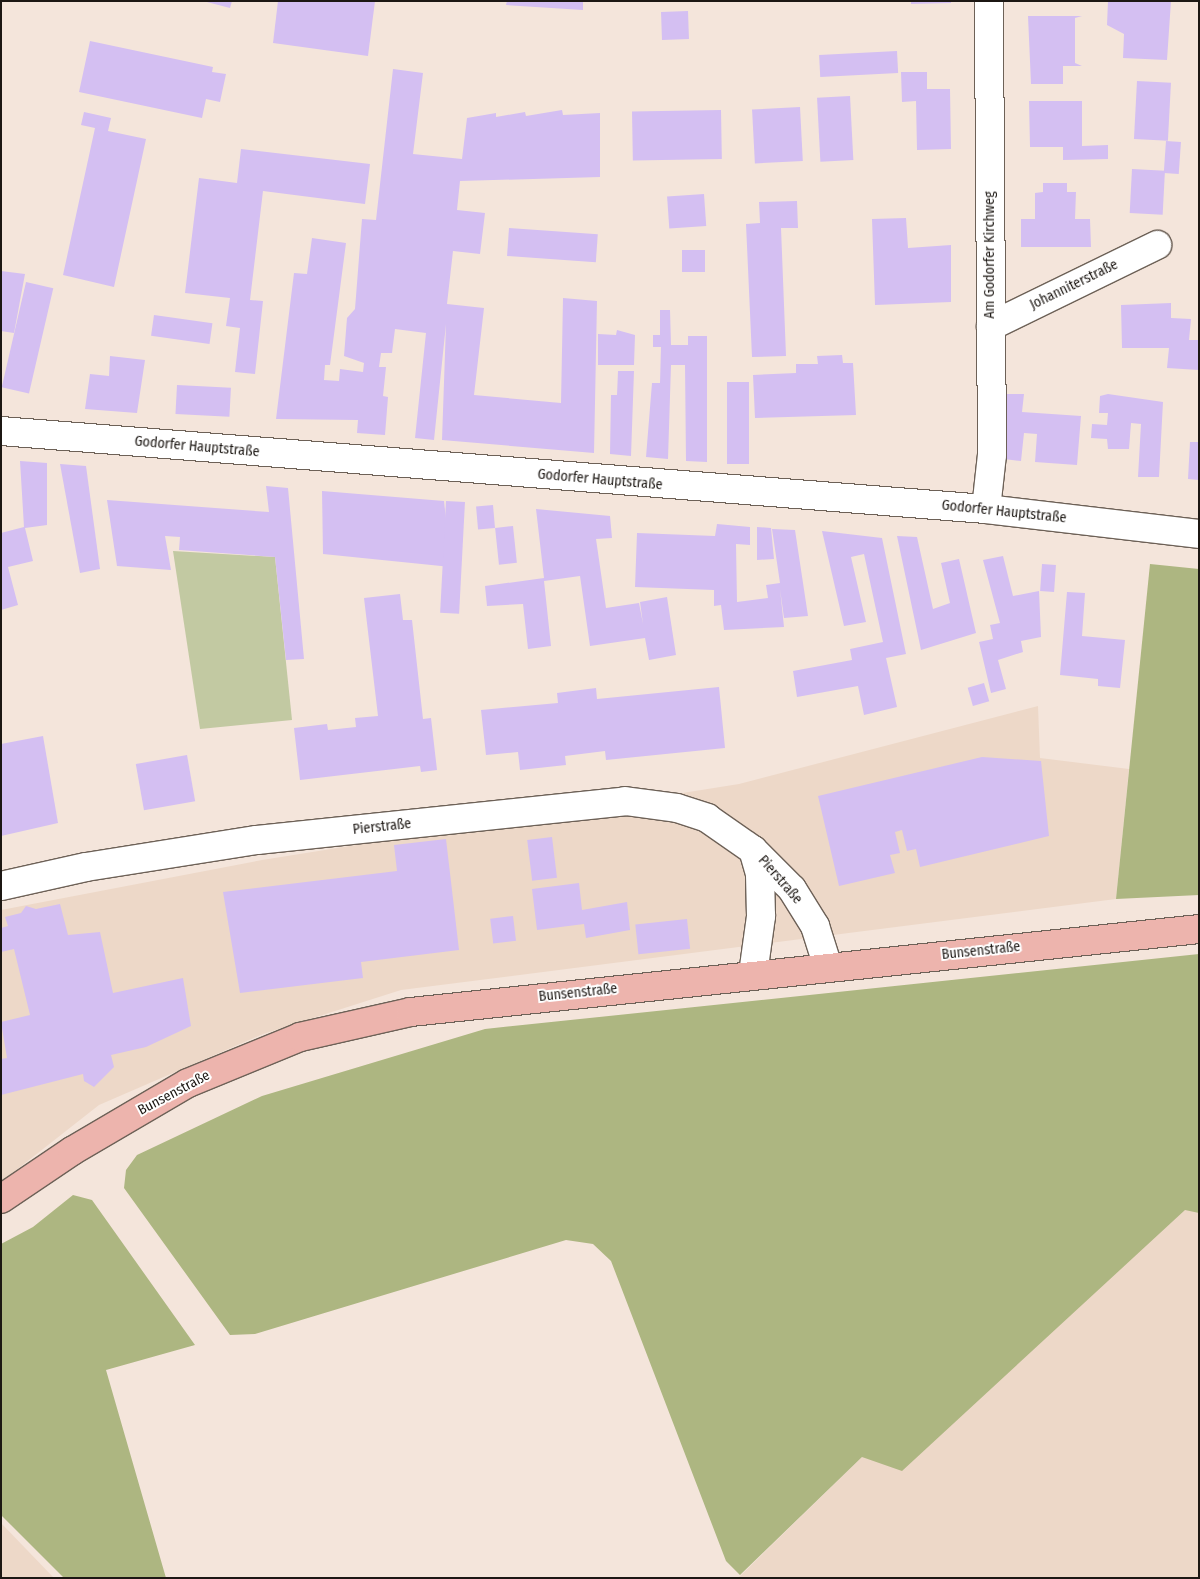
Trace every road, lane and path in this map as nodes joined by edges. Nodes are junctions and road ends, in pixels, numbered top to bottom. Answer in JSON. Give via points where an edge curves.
{"nodes":[{"id":1,"x":989,"y":1,"type":"edge"},
{"id":2,"x":1157,"y":245,"type":"dead end"},
{"id":3,"x":991,"y":326,"type":"junction"},
{"id":4,"x":1,"y":431,"type":"edge"},
{"id":5,"x":986,"y":509,"type":"junction"},
{"id":6,"x":1199,"y":534,"type":"edge"},
{"id":7,"x":753,"y":850,"type":"junction"},
{"id":8,"x":1,"y":886,"type":"edge"},
{"id":9,"x":1199,"y":929,"type":"edge"},
{"id":10,"x":828,"y":967,"type":"junction"},
{"id":11,"x":753,"y":974,"type":"junction"},
{"id":12,"x":1,"y":1200,"type":"edge"}],
"edges":[{"from":1,"to":3,"type":"street","name":"Am Godorfer Kirchweg"},
{"from":2,"to":3,"type":"street","name":"Johanniterstraße"},
{"from":3,"to":5,"type":"street","name":"Am Godorfer Kirchweg","via":[[992,455]]},
{"from":4,"to":5,"type":"street","name":"Godorfer Hauptstraße"},
{"from":5,"to":6,"type":"street","name":"Godorfer Hauptstraße"},
{"from":7,"to":8,"type":"street","name":"Pierstraße","via":[[707,818],[677,808],[625,801],[257,840],[86,867]]},
{"from":7,"to":10,"type":"street","name":"Pierstraße","via":[[792,889],[816,926]]},
{"from":7,"to":11,"type":"street","name":"Pierstraße","via":[[760,874],[761,916]]},
{"from":9,"to":10,"type":"main road","name":"Bunsenstraße"},
{"from":10,"to":11,"type":"main road","name":"Bunsenstraße"},
{"from":11,"to":12,"type":"main road","name":"Bunsenstraße","via":[[411,1012],[300,1038],[188,1083],[72,1151]]}]}
